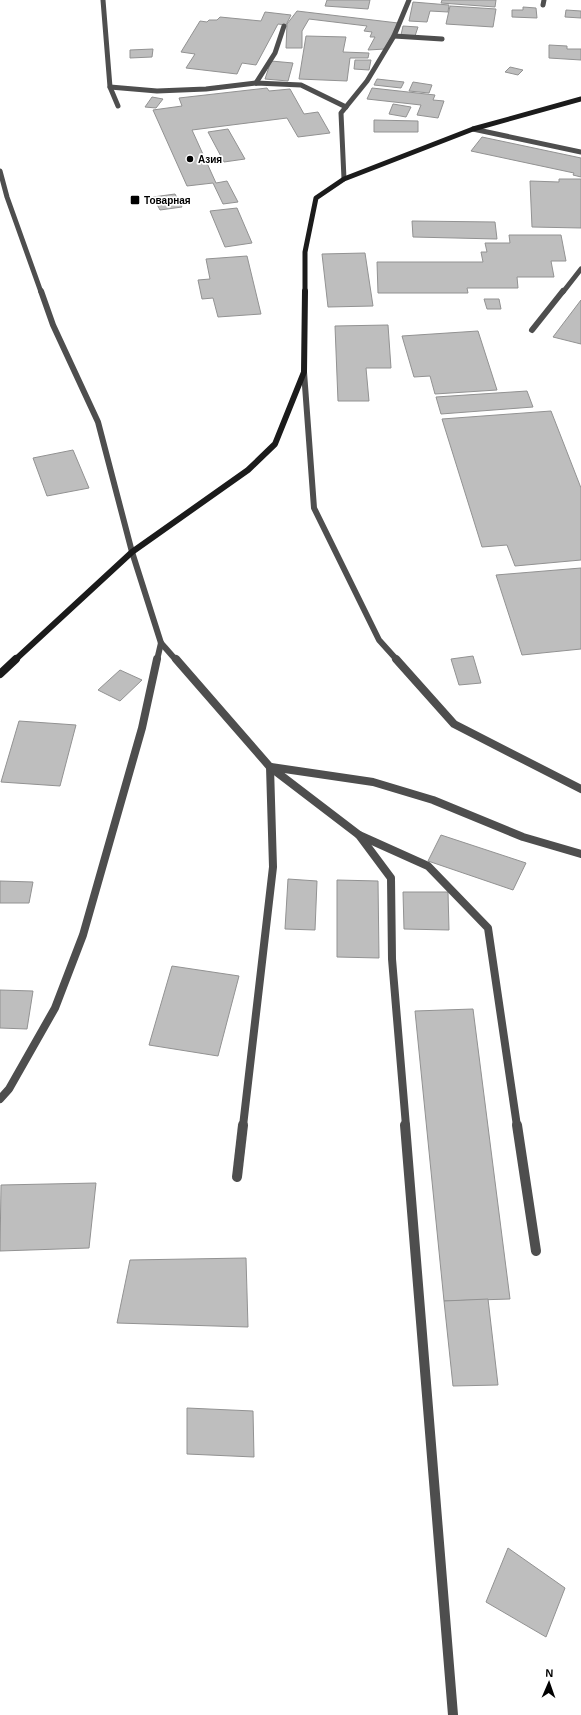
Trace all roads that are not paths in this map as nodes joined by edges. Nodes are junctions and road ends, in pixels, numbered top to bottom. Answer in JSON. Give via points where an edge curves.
{"nodes":[{"id":1,"x":102,"y":0,"type":"edge"},
{"id":2,"x":409,"y":0,"type":"edge"},
{"id":3,"x":284,"y":26,"type":"dead end"},
{"id":4,"x":394,"y":36,"type":"junction"},
{"id":5,"x":442,"y":39,"type":"dead end"},
{"id":6,"x":256,"y":83,"type":"junction"},
{"id":7,"x":110,"y":87,"type":"junction"},
{"id":8,"x":581,"y":99,"type":"edge"},
{"id":9,"x":118,"y":106,"type":"dead end"},
{"id":10,"x":346,"y":107,"type":"junction"},
{"id":11,"x":473,"y":129,"type":"junction"},
{"id":12,"x":581,"y":152,"type":"edge"},
{"id":13,"x":0,"y":171,"type":"edge"},
{"id":14,"x":344,"y":179,"type":"junction"},
{"id":15,"x":581,"y":269,"type":"edge"},
{"id":16,"x":532,"y":330,"type":"dead end"},
{"id":17,"x":304,"y":372,"type":"junction"},
{"id":18,"x":132,"y":552,"type":"junction"},
{"id":19,"x":161,"y":642,"type":"junction"},
{"id":20,"x":0,"y":674,"type":"edge"},
{"id":21,"x":270,"y":767,"type":"junction"},
{"id":22,"x":581,"y":789,"type":"edge"},
{"id":23,"x":359,"y":835,"type":"junction"},
{"id":24,"x":581,"y":854,"type":"edge"},
{"id":25,"x":0,"y":1099,"type":"edge"},
{"id":26,"x":237,"y":1177,"type":"dead end"},
{"id":27,"x":536,"y":1251,"type":"dead end"},
{"id":28,"x":453,"y":1715,"type":"edge"}],
"edges":[{"from":1,"to":7,"type":"street"},
{"from":2,"to":4,"type":"street"},
{"from":3,"to":6,"type":"street","via":[[275,53]]},
{"from":4,"to":5,"type":"street"},
{"from":4,"to":10,"type":"street","via":[[367,81]]},
{"from":6,"to":7,"type":"street","via":[[157,91]]},
{"from":6,"to":10,"type":"street","via":[[301,85]]},
{"from":7,"to":9,"type":"street"},
{"from":8,"to":11,"type":"street"},
{"from":10,"to":14,"type":"street","via":[[340,113]]},
{"from":11,"to":12,"type":"street"},
{"from":11,"to":14,"type":"street"},
{"from":13,"to":18,"type":"street","via":[[54,325],[98,422]]},
{"from":14,"to":17,"type":"street","via":[[316,198],[305,252]]},
{"from":15,"to":16,"type":"street"},
{"from":17,"to":18,"type":"street","via":[[275,444],[248,470]]},
{"from":17,"to":22,"type":"street","via":[[314,508],[379,640],[454,724]]},
{"from":18,"to":19,"type":"street"},
{"from":18,"to":20,"type":"street"},
{"from":19,"to":21,"type":"street"},
{"from":19,"to":25,"type":"street","via":[[142,728],[83,935],[55,1008],[9,1089]]},
{"from":21,"to":23,"type":"street"},
{"from":21,"to":24,"type":"street","via":[[373,782],[433,800],[523,837]]},
{"from":21,"to":26,"type":"street","via":[[273,867]]},
{"from":23,"to":27,"type":"street","via":[[428,866],[488,928]]},
{"from":23,"to":28,"type":"street","via":[[391,878],[392,959]]}]}
